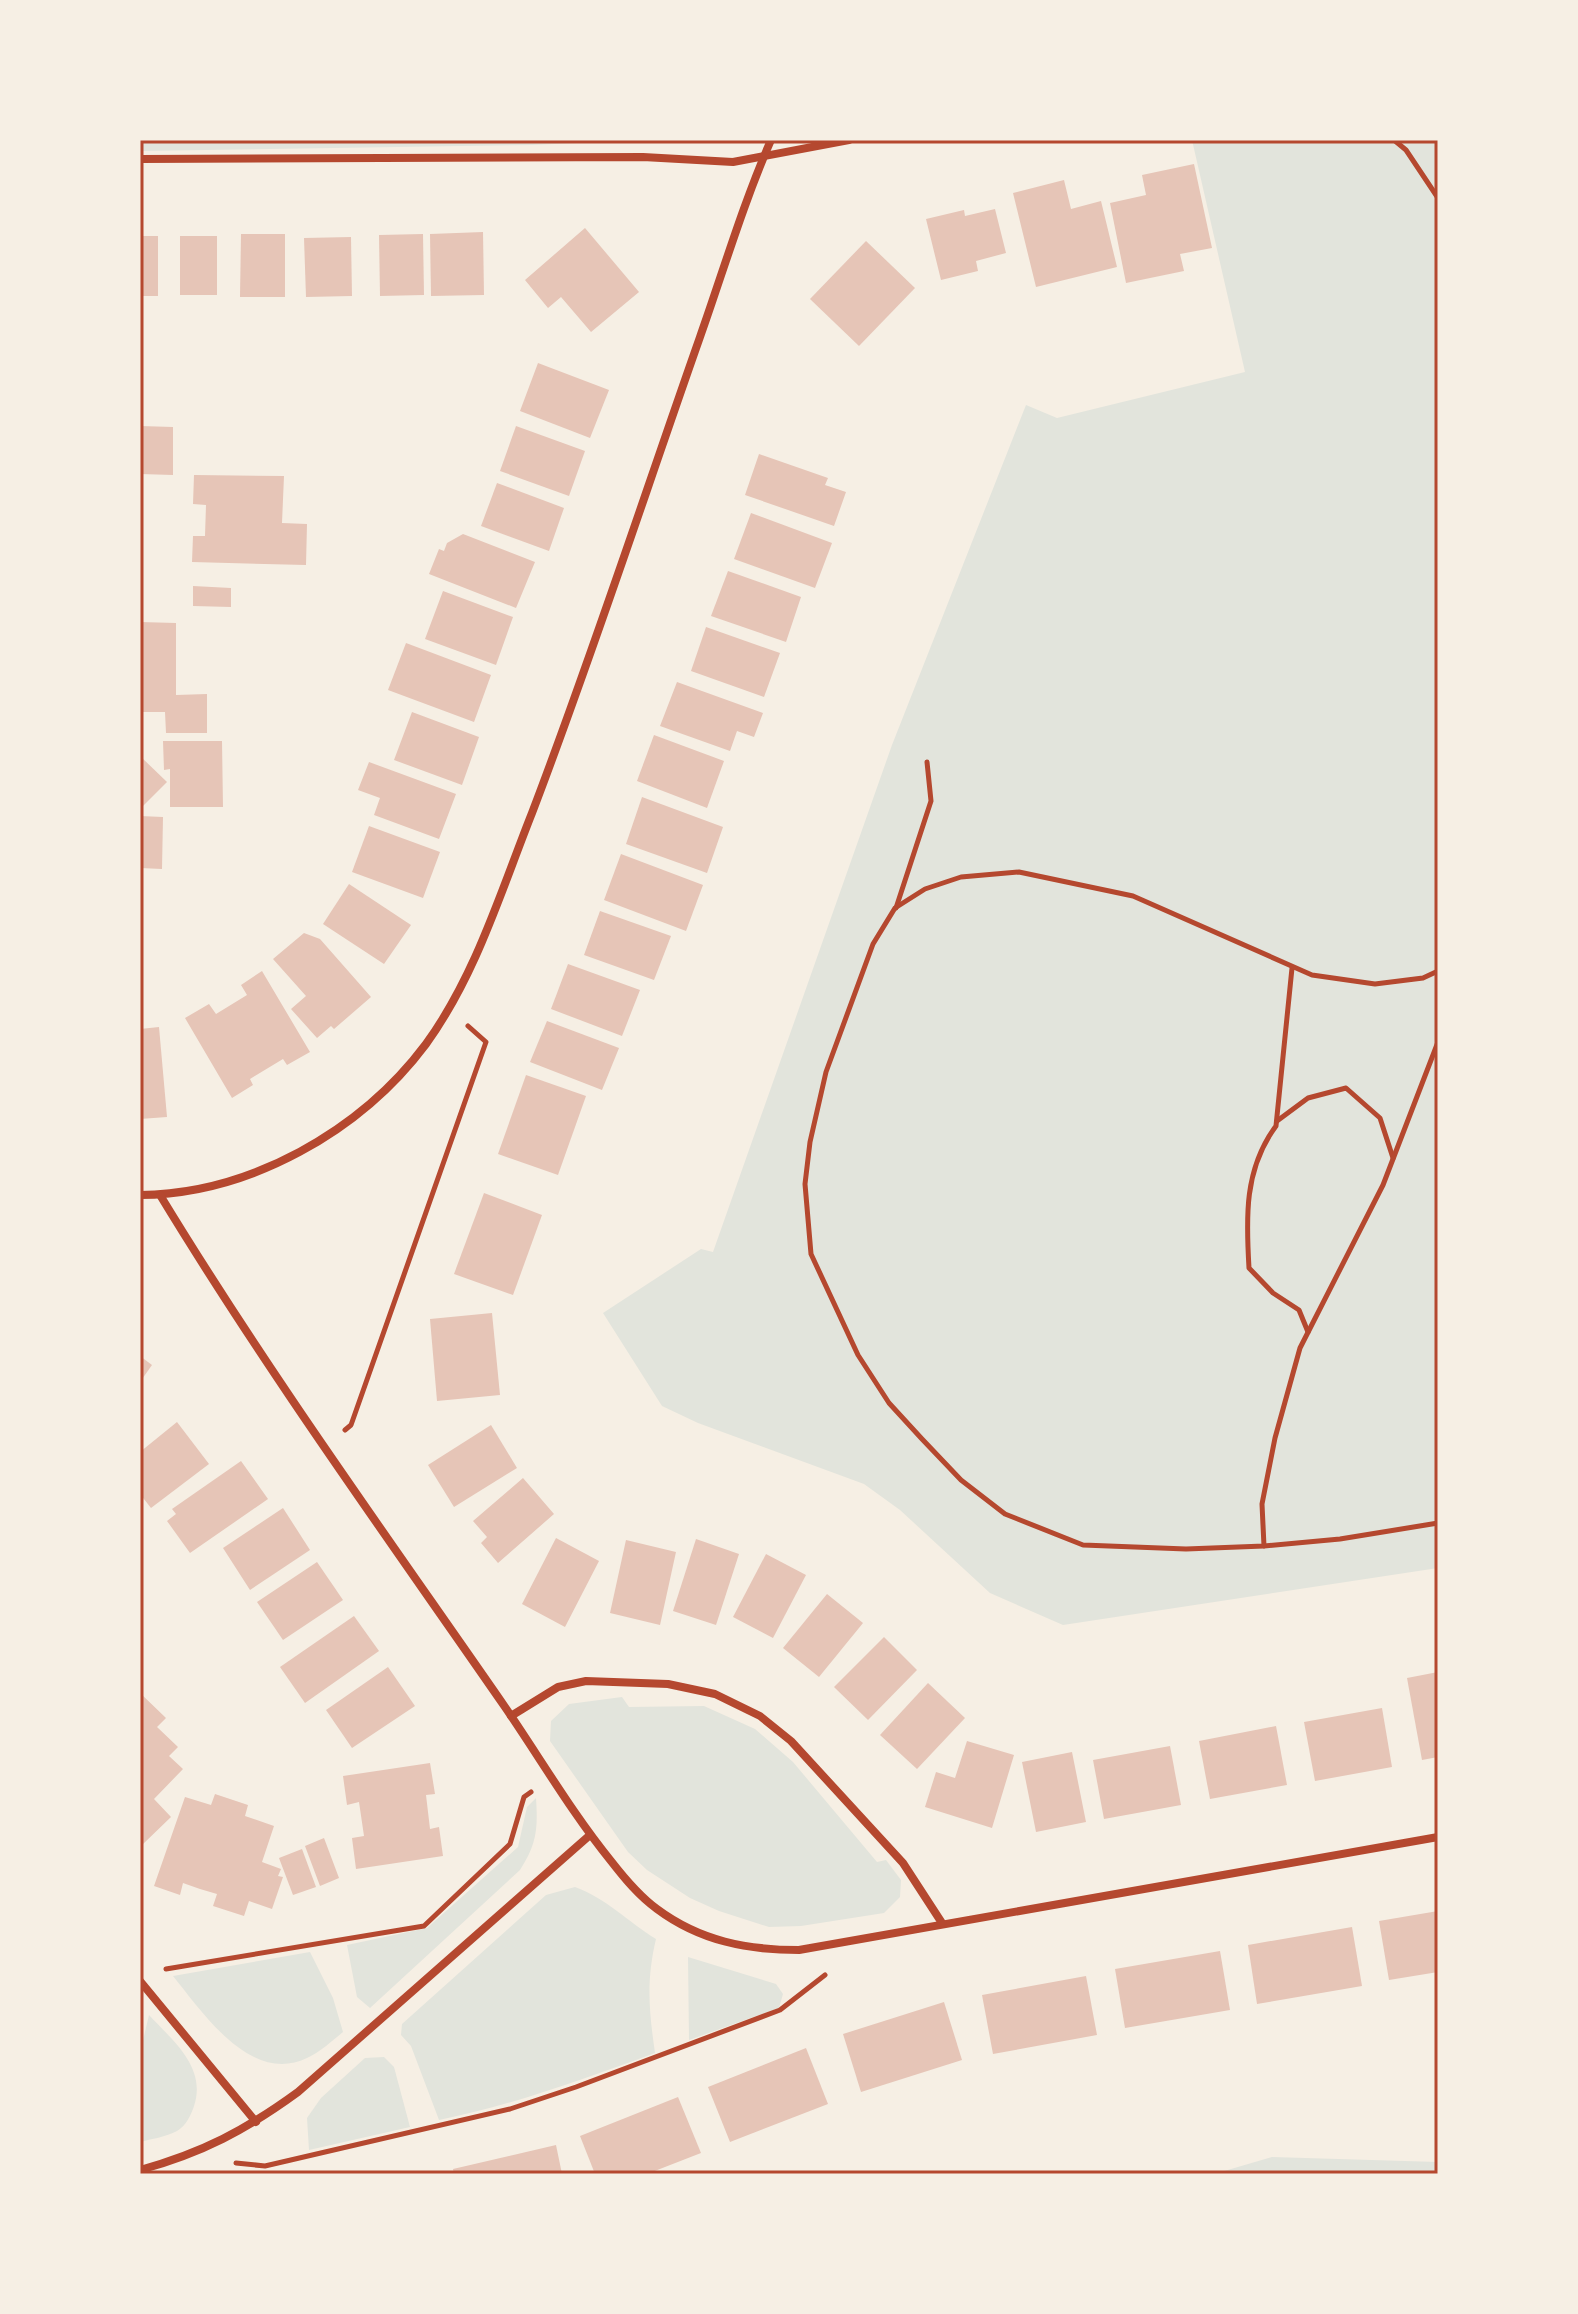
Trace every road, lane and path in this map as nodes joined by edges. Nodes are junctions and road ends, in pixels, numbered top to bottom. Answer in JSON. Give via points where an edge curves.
{"nodes":[{"id":1,"x":771,"y":140,"type":"edge"},
{"id":2,"x":849,"y":140,"type":"edge"},
{"id":3,"x":1394,"y":140,"type":"edge"},
{"id":4,"x":764,"y":155,"type":"junction"},
{"id":5,"x":140,"y":159,"type":"edge"},
{"id":6,"x":1438,"y":198,"type":"edge"},
{"id":7,"x":927,"y":762,"type":"dead end"},
{"id":8,"x":895,"y":908,"type":"junction"},
{"id":9,"x":1292,"y":968,"type":"junction"},
{"id":10,"x":1438,"y":971,"type":"edge"},
{"id":11,"x":449,"y":1010,"type":"junction"},
{"id":12,"x":1438,"y":1042,"type":"edge"},
{"id":13,"x":1276,"y":1122,"type":"junction"},
{"id":14,"x":1393,"y":1158,"type":"junction"},
{"id":15,"x":140,"y":1195,"type":"edge"},
{"id":16,"x":160,"y":1195,"type":"junction"},
{"id":17,"x":1308,"y":1332,"type":"junction"},
{"id":18,"x":324,"y":1445,"type":"junction"},
{"id":19,"x":1438,"y":1523,"type":"edge"},
{"id":20,"x":1264,"y":1546,"type":"junction"},
{"id":21,"x":511,"y":1716,"type":"junction"},
{"id":22,"x":550,"y":1775,"type":"junction"},
{"id":23,"x":590,"y":1835,"type":"junction"},
{"id":24,"x":1438,"y":1837,"type":"edge"},
{"id":25,"x":942,"y":1923,"type":"junction"},
{"id":26,"x":156,"y":1971,"type":"dead end"},
{"id":27,"x":825,"y":1974,"type":"dead end"},
{"id":28,"x":140,"y":1981,"type":"edge"},
{"id":29,"x":256,"y":2122,"type":"junction"},
{"id":30,"x":183,"y":2158,"type":"junction"},
{"id":31,"x":140,"y":2170,"type":"edge"}],
"edges":[{"from":1,"to":4,"type":"street"},
{"from":2,"to":4,"type":"street"},
{"from":3,"to":6,"type":"path"},
{"from":4,"to":5,"type":"street","via":[[733,162],[643,157]]},
{"from":4,"to":11,"type":"street","via":[[549,769]]},
{"from":7,"to":8,"type":"path","via":[[931,801]]},
{"from":8,"to":9,"type":"path","via":[[925,889],[961,877],[1019,872],[1133,896]]},
{"from":8,"to":20,"type":"path","via":[[873,944],[826,1072],[805,1184],[811,1254],[858,1355],[889,1403],[922,1439],[961,1480],[1005,1514],[1083,1545]]},
{"from":9,"to":10,"type":"path","via":[[1375,984]]},
{"from":9,"to":13,"type":"path"},
{"from":11,"to":16,"type":"street","via":[[396,1079],[327,1136],[247,1175]]},
{"from":11,"to":18,"type":"path","via":[[486,1042],[351,1425]]},
{"from":12,"to":14,"type":"path"},
{"from":13,"to":14,"type":"path","via":[[1308,1098],[1346,1088],[1380,1118]]},
{"from":13,"to":17,"type":"path","via":[[1247,1198],[1249,1268],[1299,1310]]},
{"from":14,"to":17,"type":"path"},
{"from":15,"to":16,"type":"street"},
{"from":16,"to":18,"type":"street","via":[[226,1303]]},
{"from":17,"to":20,"type":"path","via":[[1275,1438],[1262,1504]]},
{"from":18,"to":21,"type":"street"},
{"from":19,"to":20,"type":"path"},
{"from":21,"to":22,"type":"street"},
{"from":21,"to":25,"type":"street","via":[[558,1687],[586,1681],[668,1684],[715,1694],[760,1716],[791,1741],[903,1863]]},
{"from":22,"to":23,"type":"street"},
{"from":22,"to":26,"type":"path","via":[[524,1797],[510,1844],[424,1926]]},
{"from":23,"to":25,"type":"street","via":[[656,1908],[709,1938],[738,1946],[799,1950]]},
{"from":23,"to":29,"type":"street","via":[[298,2092]]},
{"from":24,"to":25,"type":"street"},
{"from":27,"to":30,"type":"path","via":[[780,2010],[510,2109],[265,2166]]},
{"from":28,"to":29,"type":"street"},
{"from":29,"to":30,"type":"street"},
{"from":30,"to":31,"type":"street"}]}
